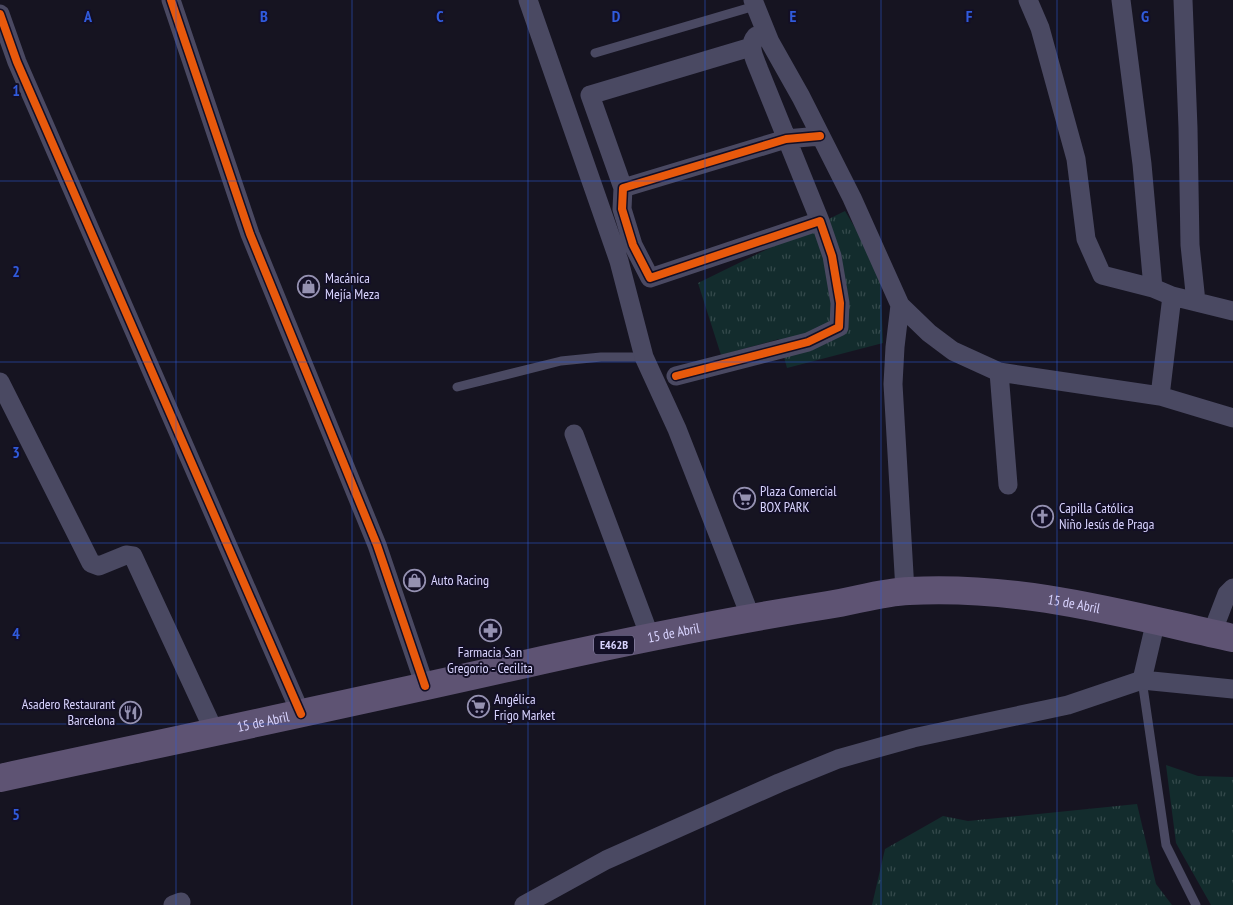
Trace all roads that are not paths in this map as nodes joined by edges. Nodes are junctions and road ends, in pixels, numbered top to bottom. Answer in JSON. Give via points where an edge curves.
{"nodes":[{"id":1,"x":171,"y":0,"type":"edge"},
{"id":2,"x":528,"y":0,"type":"edge"},
{"id":3,"x":1028,"y":0,"type":"edge"},
{"id":4,"x":1121,"y":0,"type":"edge"},
{"id":5,"x":1183,"y":0,"type":"edge"},
{"id":6,"x":754,"y":3,"type":"edge"},
{"id":7,"x":0,"y":14,"type":"edge"},
{"id":8,"x":764,"y":28,"type":"junction"},
{"id":9,"x":751,"y":47,"type":"junction"},
{"id":10,"x":595,"y":53,"type":"dead end"},
{"id":11,"x":820,"y":136,"type":"junction"},
{"id":12,"x":786,"y":139,"type":"junction"},
{"id":13,"x":623,"y":188,"type":"junction"},
{"id":14,"x":820,"y":221,"type":"junction"},
{"id":15,"x":1153,"y":288,"type":"junction"},
{"id":16,"x":1172,"y":296,"type":"junction"},
{"id":17,"x":1196,"y":302,"type":"junction"},
{"id":18,"x":900,"y":305,"type":"junction"},
{"id":19,"x":1233,"y":311,"type":"edge"},
{"id":20,"x":644,"y":357,"type":"junction"},
{"id":21,"x":999,"y":372,"type":"junction"},
{"id":22,"x":676,"y":376,"type":"dead end"},
{"id":23,"x":0,"y":382,"type":"edge"},
{"id":24,"x":456,"y":387,"type":"dead end"},
{"id":25,"x":1160,"y":396,"type":"junction"},
{"id":26,"x":1233,"y":418,"type":"edge"},
{"id":27,"x":574,"y":434,"type":"dead end"},
{"id":28,"x":1008,"y":485,"type":"dead end"},
{"id":29,"x":1233,"y":588,"type":"edge"},
{"id":30,"x":905,"y":591,"type":"junction"},
{"id":31,"x":751,"y":618,"type":"junction"},
{"id":32,"x":1156,"y":620,"type":"junction"},
{"id":33,"x":1222,"y":635,"type":"edge"},
{"id":34,"x":650,"y":637,"type":"junction"},
{"id":35,"x":1142,"y":680,"type":"junction"},
{"id":36,"x":425,"y":686,"type":"junction"},
{"id":37,"x":1233,"y":689,"type":"edge"},
{"id":38,"x":301,"y":714,"type":"junction"},
{"id":39,"x":215,"y":732,"type":"junction"},
{"id":40,"x":0,"y":778,"type":"edge"},
{"id":41,"x":524,"y":905,"type":"edge"},
{"id":42,"x":1196,"y":905,"type":"edge"}],
"edges":[{"from":1,"to":36,"type":"street","via":[[250,234],[377,545]]},
{"from":2,"to":20,"type":"street","via":[[618,261]]},
{"from":3,"to":15,"type":"street","via":[[1040,28],[1076,159],[1086,239],[1102,275]]},
{"from":4,"to":15,"type":"street","via":[[1142,164]]},
{"from":5,"to":17,"type":"street","via":[[1190,245]]},
{"from":6,"to":8,"type":"street"},
{"from":6,"to":10,"type":"lane"},
{"from":7,"to":38,"type":"street","via":[[17,62]]},
{"from":8,"to":9,"type":"street"},
{"from":8,"to":11,"type":"street"},
{"from":9,"to":12,"type":"street"},
{"from":9,"to":13,"type":"street","via":[[590,95]]},
{"from":11,"to":12,"type":"street"},
{"from":11,"to":18,"type":"street"},
{"from":12,"to":13,"type":"street"},
{"from":12,"to":14,"type":"street"},
{"from":13,"to":14,"type":"street","via":[[622,209],[633,245],[650,278]]},
{"from":14,"to":22,"type":"street","via":[[832,256],[840,303],[839,327],[808,342]]},
{"from":15,"to":16,"type":"street"},
{"from":16,"to":17,"type":"street"},
{"from":16,"to":25,"type":"street"},
{"from":17,"to":19,"type":"street"},
{"from":18,"to":21,"type":"street","via":[[953,351]]},
{"from":18,"to":30,"type":"street","via":[[893,384]]},
{"from":20,"to":24,"type":"lane","via":[[561,361]]},
{"from":20,"to":31,"type":"street"},
{"from":21,"to":25,"type":"street"},
{"from":21,"to":28,"type":"street"},
{"from":23,"to":39,"type":"street","via":[[90,563],[99,566],[126,555],[133,556]]},
{"from":25,"to":26,"type":"street"},
{"from":27,"to":34,"type":"street"},
{"from":29,"to":33,"type":"street","via":[[1226,594]]},
{"from":30,"to":31,"type":"main road","name":"15 de Abril","number":"E462B"},
{"from":30,"to":32,"type":"main road","name":"15 de Abril","number":"E462B","via":[[966,590],[1033,596]]},
{"from":31,"to":34,"type":"main road","name":"15 de Abril","number":"E462B"},
{"from":32,"to":33,"type":"main road","name":"15 de Abril","number":"E462B"},
{"from":32,"to":35,"type":"street"},
{"from":34,"to":36,"type":"main road","name":"15 de Abril","number":"E462B"},
{"from":35,"to":37,"type":"street"},
{"from":35,"to":41,"type":"street","via":[[1068,705],[913,738],[838,759],[606,860]]},
{"from":35,"to":42,"type":"lane","via":[[1166,845]]},
{"from":36,"to":38,"type":"main road","name":"15 de Abril","number":"E462B"},
{"from":38,"to":39,"type":"main road","name":"15 de Abril","number":"E462B"},
{"from":39,"to":40,"type":"main road","name":"15 de Abril","number":"E462B"}]}
